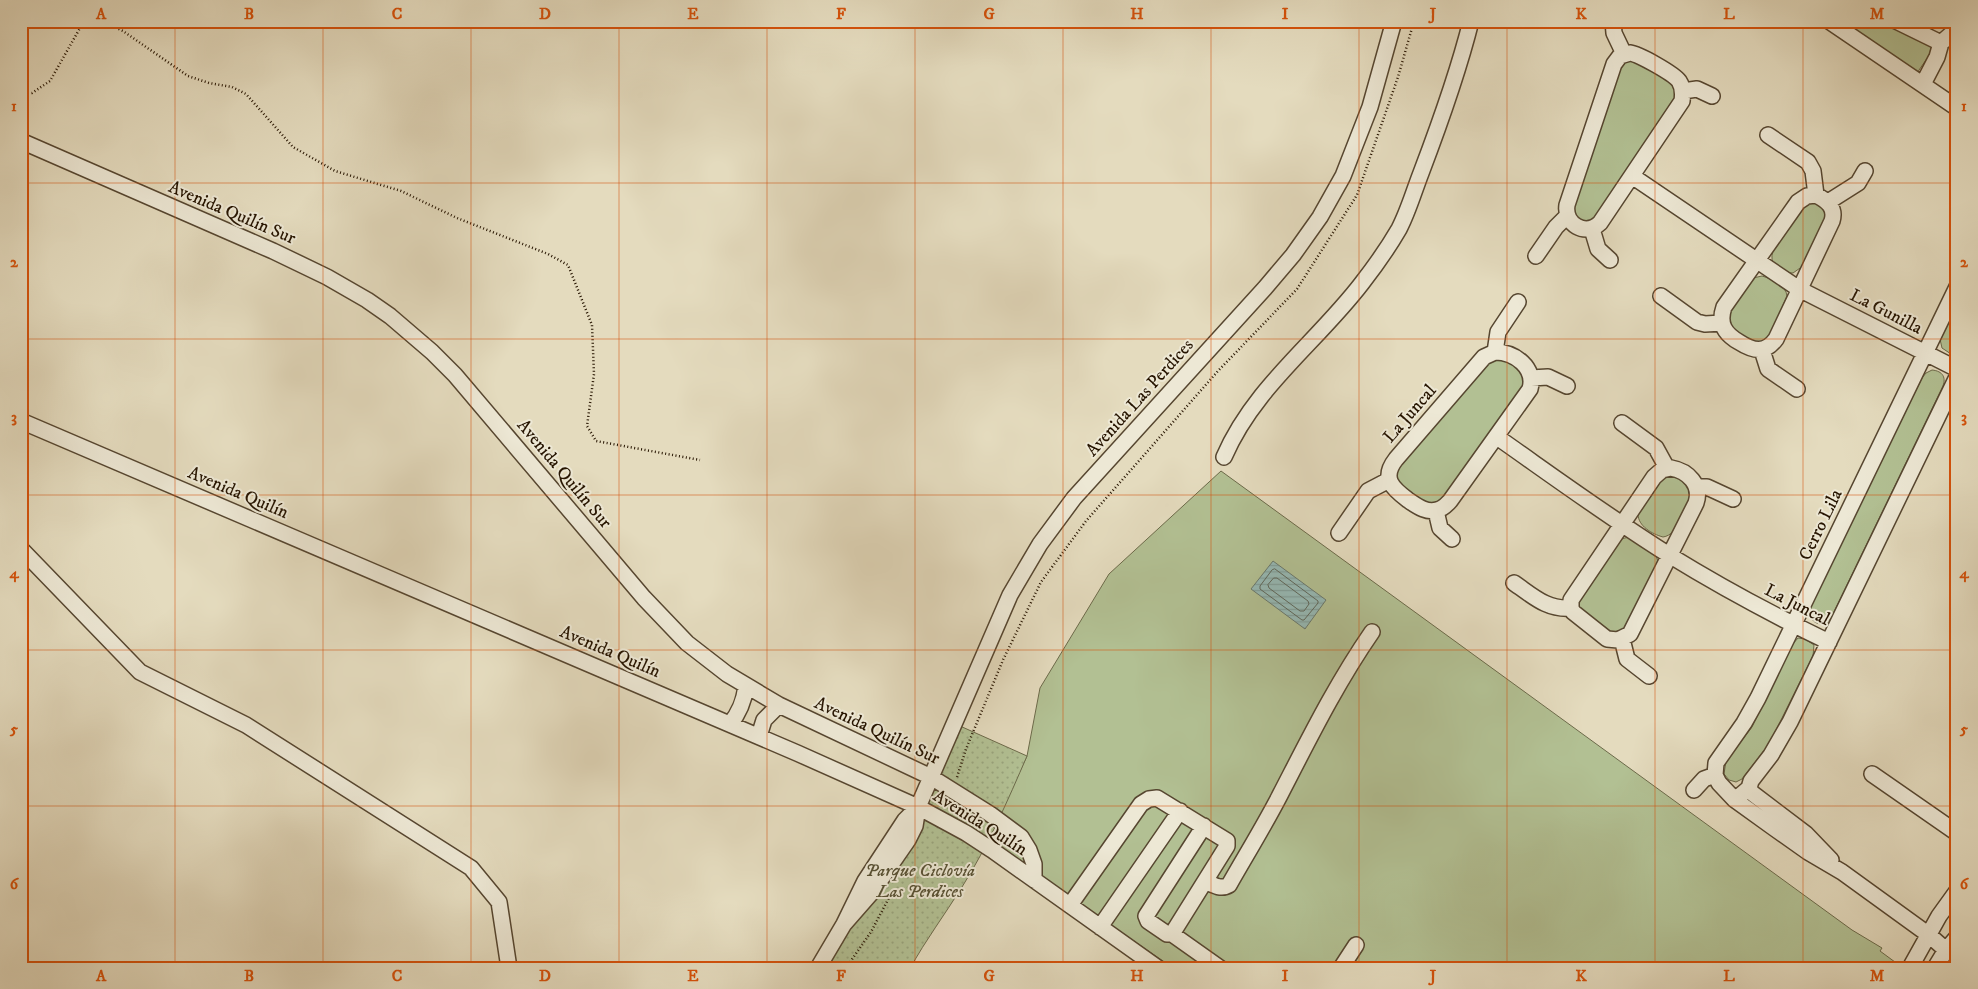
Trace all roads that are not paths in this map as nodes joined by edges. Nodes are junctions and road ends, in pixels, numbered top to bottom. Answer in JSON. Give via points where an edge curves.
{"nodes":[{"id":1,"x":1394,"y":21,"type":"edge"},
{"id":2,"x":1471,"y":21,"type":"edge"},
{"id":3,"x":1613,"y":21,"type":"edge"},
{"id":4,"x":1829,"y":21,"type":"edge"},
{"id":5,"x":1896,"y":21,"type":"edge"},
{"id":6,"x":1957,"y":29,"type":"edge"},
{"id":7,"x":1941,"y":43,"type":"junction"},
{"id":8,"x":1624,"y":54,"type":"junction"},
{"id":9,"x":1923,"y":84,"type":"junction"},
{"id":10,"x":1682,"y":91,"type":"junction"},
{"id":11,"x":1712,"y":96,"type":"dead end"},
{"id":12,"x":1957,"y":108,"type":"edge"},
{"id":13,"x":1768,"y":135,"type":"dead end"},
{"id":14,"x":21,"y":141,"type":"edge"},
{"id":15,"x":1866,"y":171,"type":"dead end"},
{"id":16,"x":1632,"y":176,"type":"junction"},
{"id":17,"x":1822,"y":199,"type":"junction"},
{"id":18,"x":1567,"y":216,"type":"junction"},
{"id":19,"x":1592,"y":229,"type":"junction"},
{"id":20,"x":1536,"y":256,"type":"dead end"},
{"id":21,"x":1610,"y":260,"type":"dead end"},
{"id":22,"x":1756,"y":262,"type":"junction"},
{"id":23,"x":1957,"y":287,"type":"edge"},
{"id":24,"x":1799,"y":289,"type":"junction"},
{"id":25,"x":1661,"y":296,"type":"dead end"},
{"id":26,"x":1518,"y":302,"type":"dead end"},
{"id":27,"x":1722,"y":323,"type":"junction"},
{"id":28,"x":1762,"y":350,"type":"junction"},
{"id":29,"x":1495,"y":352,"type":"junction"},
{"id":30,"x":1926,"y":352,"type":"junction"},
{"id":31,"x":1957,"y":369,"type":"edge"},
{"id":32,"x":1957,"y":377,"type":"edge"},
{"id":33,"x":1531,"y":378,"type":"junction"},
{"id":34,"x":1568,"y":386,"type":"dead end"},
{"id":35,"x":1796,"y":389,"type":"dead end"},
{"id":36,"x":21,"y":421,"type":"edge"},
{"id":37,"x":1622,"y":423,"type":"dead end"},
{"id":38,"x":1497,"y":437,"type":"junction"},
{"id":39,"x":1224,"y":457,"type":"dead end"},
{"id":40,"x":1667,"y":468,"type":"junction"},
{"id":41,"x":1389,"y":480,"type":"junction"},
{"id":42,"x":1697,"y":487,"type":"junction"},
{"id":43,"x":1734,"y":499,"type":"dead end"},
{"id":44,"x":1436,"y":511,"type":"junction"},
{"id":45,"x":1622,"y":524,"type":"junction"},
{"id":46,"x":1339,"y":533,"type":"dead end"},
{"id":47,"x":1452,"y":539,"type":"dead end"},
{"id":48,"x":21,"y":549,"type":"edge"},
{"id":49,"x":1670,"y":556,"type":"junction"},
{"id":50,"x":1514,"y":583,"type":"dead end"},
{"id":51,"x":1571,"y":608,"type":"junction"},
{"id":52,"x":1794,"y":625,"type":"junction"},
{"id":53,"x":1372,"y":632,"type":"dead end"},
{"id":54,"x":1622,"y":639,"type":"junction"},
{"id":55,"x":1829,"y":642,"type":"junction"},
{"id":56,"x":1649,"y":676,"type":"dead end"},
{"id":57,"x":746,"y":686,"type":"junction"},
{"id":58,"x":779,"y":705,"type":"junction"},
{"id":59,"x":730,"y":724,"type":"junction"},
{"id":60,"x":759,"y":736,"type":"junction"},
{"id":61,"x":1872,"y":774,"type":"dead end"},
{"id":62,"x":1715,"y":775,"type":"junction"},
{"id":63,"x":931,"y":777,"type":"junction"},
{"id":64,"x":1749,"y":788,"type":"junction"},
{"id":65,"x":1694,"y":790,"type":"dead end"},
{"id":66,"x":1735,"y":800,"type":"junction"},
{"id":67,"x":918,"y":807,"type":"junction"},
{"id":68,"x":1180,"y":811,"type":"junction"},
{"id":69,"x":1204,"y":826,"type":"junction"},
{"id":70,"x":1789,"y":829,"type":"junction"},
{"id":71,"x":1957,"y":833,"type":"edge"},
{"id":72,"x":1034,"y":880,"type":"junction"},
{"id":73,"x":1205,"y":881,"type":"junction"},
{"id":74,"x":1957,"y":891,"type":"edge"},
{"id":75,"x":1070,"y":905,"type":"junction"},
{"id":76,"x":1100,"y":927,"type":"junction"},
{"id":77,"x":1172,"y":934,"type":"junction"},
{"id":78,"x":1929,"y":935,"type":"junction"},
{"id":79,"x":1957,"y":937,"type":"edge"},
{"id":80,"x":1356,"y":945,"type":"dead end"},
{"id":81,"x":1946,"y":950,"type":"junction"},
{"id":82,"x":509,"y":968,"type":"edge"},
{"id":83,"x":818,"y":968,"type":"edge"},
{"id":84,"x":1158,"y":968,"type":"edge"},
{"id":85,"x":1220,"y":968,"type":"edge"},
{"id":86,"x":1341,"y":968,"type":"edge"},
{"id":87,"x":1910,"y":968,"type":"edge"},
{"id":88,"x":1935,"y":968,"type":"edge"}],
"edges":[{"from":1,"to":63,"type":"street","name":"Avenida Las Perdices","via":[[1370,107],[1343,176],[1320,217],[1266,288],[1074,498],[1040,544],[1010,595]]},
{"from":2,"to":39,"type":"street","via":[[1440,124],[1400,228],[1361,284],[1257,401],[1234,434]]},
{"from":3,"to":8,"type":"street","via":[[1614,32]]},
{"from":4,"to":9,"type":"street"},
{"from":5,"to":7,"type":"street"},
{"from":6,"to":7,"type":"street"},
{"from":7,"to":9,"type":"street"},
{"from":8,"to":10,"type":"street","via":[[1636,54],[1677,79]]},
{"from":8,"to":18,"type":"street","via":[[1614,64],[1566,205]]},
{"from":9,"to":12,"type":"street"},
{"from":10,"to":11,"type":"street","via":[[1697,89]]},
{"from":10,"to":16,"type":"street","via":[[1679,105]]},
{"from":13,"to":17,"type":"street","via":[[1808,162]]},
{"from":14,"to":57,"type":"street","name":"Avenida Quilín Sur","via":[[300,263],[390,316],[460,380],[667,624],[708,661]]},
{"from":15,"to":17,"type":"street","via":[[1858,183]]},
{"from":16,"to":19,"type":"street","via":[[1600,223]]},
{"from":16,"to":22,"type":"street","name":"La Gunilla"},
{"from":17,"to":22,"type":"street","via":[[1807,196],[1798,202]]},
{"from":17,"to":24,"type":"street","via":[[1834,212],[1832,221]]},
{"from":18,"to":19,"type":"street","via":[[1577,227]]},
{"from":18,"to":20,"type":"street"},
{"from":19,"to":21,"type":"street","via":[[1598,249]]},
{"from":22,"to":24,"type":"street","name":"La Gunilla"},
{"from":22,"to":27,"type":"street","via":[[1724,307]]},
{"from":23,"to":30,"type":"street","name":"Cerro Lila"},
{"from":24,"to":28,"type":"street","via":[[1776,339]]},
{"from":24,"to":30,"type":"street","name":"La Gunilla"},
{"from":25,"to":27,"type":"street","via":[[1696,322]]},
{"from":26,"to":29,"type":"street","via":[[1498,332]]},
{"from":27,"to":28,"type":"street","via":[[1730,337],[1749,348]]},
{"from":28,"to":35,"type":"street","via":[[1768,369]]},
{"from":29,"to":33,"type":"street","via":[[1515,358],[1525,366]]},
{"from":29,"to":41,"type":"street","name":"La Juncal","via":[[1484,357],[1396,459],[1390,468]]},
{"from":30,"to":31,"type":"street","name":"La Gunilla"},
{"from":30,"to":52,"type":"street","name":"Cerro Lila"},
{"from":32,"to":55,"type":"street"},
{"from":33,"to":34,"type":"street","via":[[1548,377]]},
{"from":33,"to":38,"type":"street","via":[[1527,395]]},
{"from":36,"to":59,"type":"street","name":"Avenida Quilín"},
{"from":37,"to":40,"type":"street","via":[[1656,448]]},
{"from":38,"to":44,"type":"street","via":[[1450,502]]},
{"from":38,"to":45,"type":"street","name":"La Juncal"},
{"from":40,"to":42,"type":"street","via":[[1690,477]]},
{"from":40,"to":45,"type":"street","via":[[1658,472]]},
{"from":41,"to":44,"type":"street","via":[[1397,492],[1417,506]]},
{"from":41,"to":46,"type":"street","via":[[1368,491]]},
{"from":42,"to":43,"type":"street","via":[[1707,487]]},
{"from":42,"to":49,"type":"street","via":[[1696,503]]},
{"from":44,"to":47,"type":"street","via":[[1440,528]]},
{"from":45,"to":49,"type":"street","name":"La Juncal"},
{"from":45,"to":51,"type":"street","via":[[1573,596]]},
{"from":48,"to":82,"type":"street","via":[[140,672],[246,725],[471,868],[499,902]]},
{"from":49,"to":52,"type":"street","name":"La Juncal"},
{"from":49,"to":54,"type":"street","via":[[1634,628]]},
{"from":50,"to":51,"type":"street","via":[[1549,606]]},
{"from":51,"to":54,"type":"street","via":[[1607,639]]},
{"from":52,"to":55,"type":"street","name":"La Juncal"},
{"from":52,"to":62,"type":"street","name":"Cerro Lila","via":[[1749,714],[1718,759]]},
{"from":53,"to":73,"type":"street","via":[[1347,669],[1229,885],[1218,887]]},
{"from":54,"to":56,"type":"street","via":[[1627,658]]},
{"from":55,"to":64,"type":"street","via":[[1790,722],[1751,780]]},
{"from":57,"to":58,"type":"street","name":"Avenida Quilín Sur"},
{"from":57,"to":59,"type":"street","via":[[741,708]]},
{"from":58,"to":60,"type":"street","via":[[764,720]]},
{"from":58,"to":63,"type":"street","name":"Avenida Quilín Sur"},
{"from":59,"to":60,"type":"street","name":"Avenida Quilín"},
{"from":60,"to":67,"type":"street","name":"Avenida Quilín"},
{"from":61,"to":71,"type":"street"},
{"from":62,"to":65,"type":"street","via":[[1704,779]]},
{"from":62,"to":66,"type":"street"},
{"from":63,"to":67,"type":"street","name":"Avenida Las Perdices"},
{"from":63,"to":72,"type":"street","name":"Avenida Quilín Sur","via":[[1021,837],[1030,850]]},
{"from":64,"to":66,"type":"street"},
{"from":64,"to":70,"type":"street"},
{"from":66,"to":70,"type":"street"},
{"from":67,"to":72,"type":"street","name":"Avenida Quilín","via":[[979,842]]},
{"from":67,"to":83,"type":"street","name":"Avenida Las Perdices","via":[[916,826],[908,840],[872,892],[844,924]]},
{"from":68,"to":69,"type":"street"},
{"from":68,"to":75,"type":"street","via":[[1157,798],[1141,804]]},
{"from":68,"to":76,"type":"street"},
{"from":69,"to":73,"type":"street","via":[[1227,841]]},
{"from":69,"to":77,"type":"street","via":[[1146,916],[1148,921]]},
{"from":70,"to":78,"type":"street","via":[[1808,852],[1842,872]]},
{"from":72,"to":75,"type":"street","name":"Avenida Quilín"},
{"from":73,"to":77,"type":"street"},
{"from":74,"to":78,"type":"street"},
{"from":75,"to":76,"type":"street","name":"Avenida Quilín"},
{"from":76,"to":84,"type":"street","name":"Avenida Quilín"},
{"from":77,"to":85,"type":"street"},
{"from":78,"to":81,"type":"street"},
{"from":78,"to":87,"type":"street"},
{"from":79,"to":81,"type":"street"},
{"from":80,"to":86,"type":"street"},
{"from":81,"to":88,"type":"street"}]}
